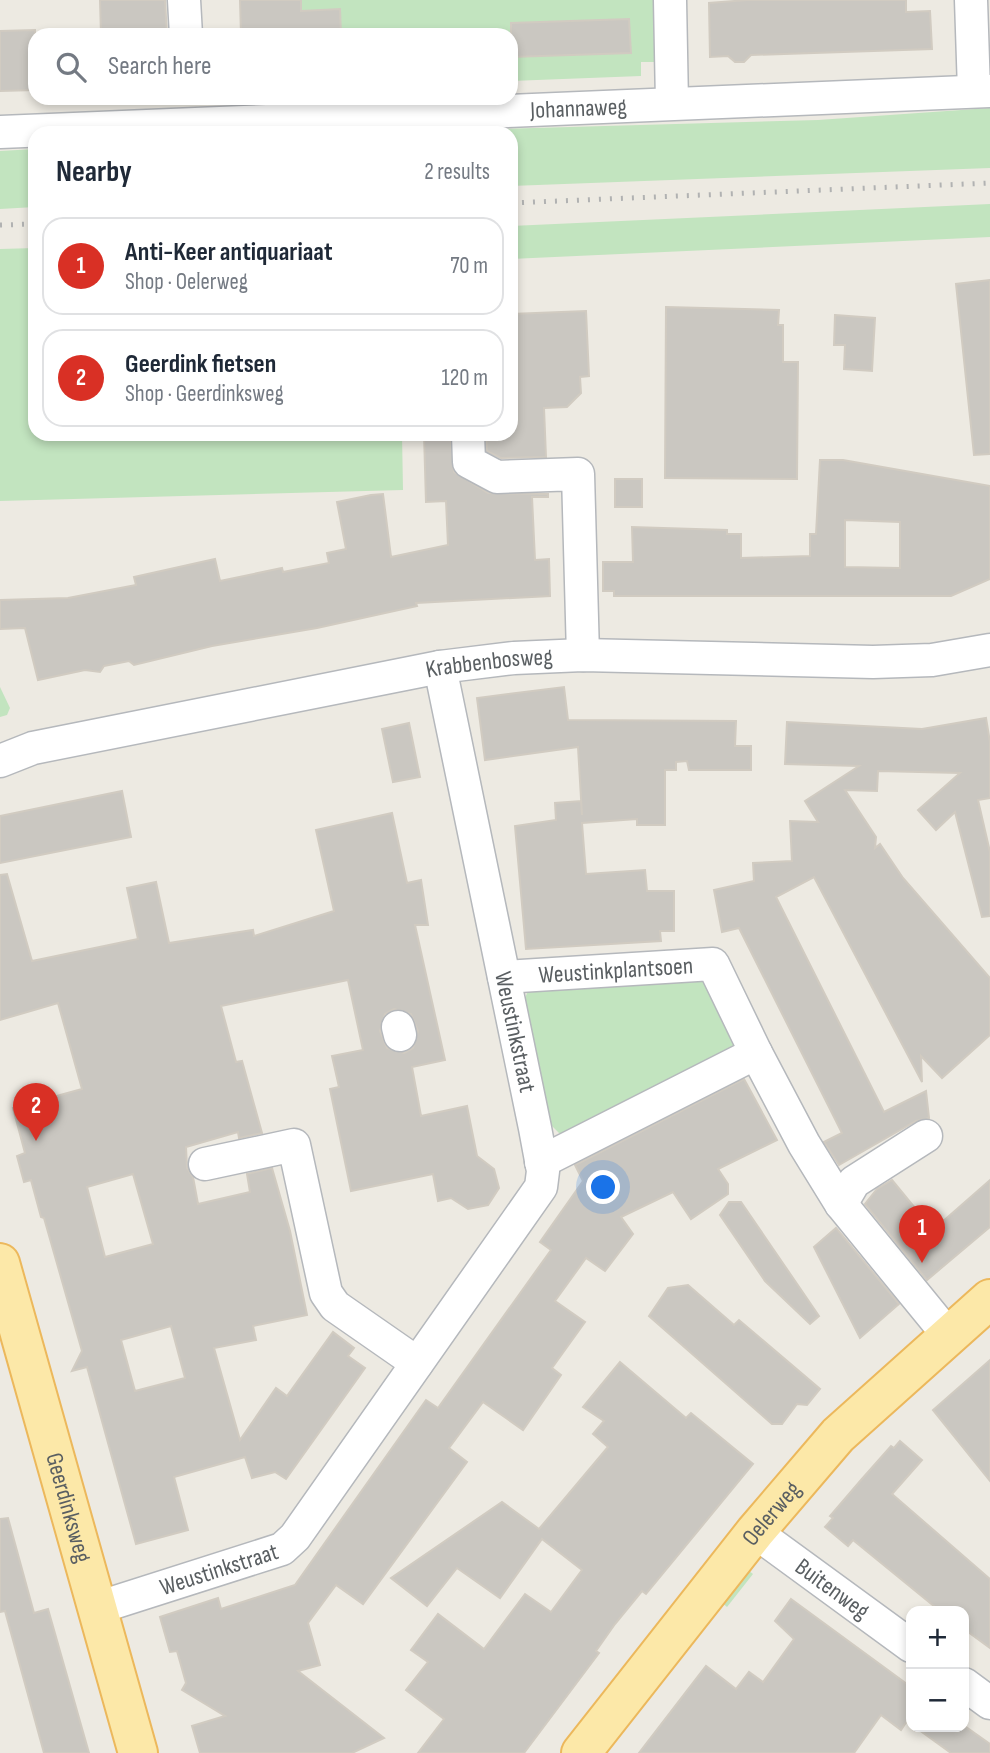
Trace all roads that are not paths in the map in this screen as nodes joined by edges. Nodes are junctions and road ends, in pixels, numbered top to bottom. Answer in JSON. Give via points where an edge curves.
{"nodes":[{"id":1,"x":184,"y":0,"type":"edge"},
{"id":2,"x":670,"y":0,"type":"edge"},
{"id":3,"x":971,"y":0,"type":"edge"},
{"id":4,"x":186,"y":28,"type":"edge"},
{"id":5,"x":982,"y":91,"type":"edge"},
{"id":6,"x":672,"y":103,"type":"junction"},
{"id":7,"x":190,"y":110,"type":"edge"},
{"id":8,"x":52,"y":126,"type":"edge"},
{"id":9,"x":28,"y":129,"type":"edge"},
{"id":10,"x":0,"y":132,"type":"edge"},
{"id":11,"x":468,"y":441,"type":"edge"},
{"id":12,"x":990,"y":650,"type":"edge"},
{"id":13,"x":583,"y":655,"type":"junction"},
{"id":14,"x":440,"y":667,"type":"junction"},
{"id":15,"x":0,"y":761,"type":"edge"},
{"id":16,"x":503,"y":977,"type":"junction"},
{"id":17,"x":756,"y":1053,"type":"junction"},
{"id":18,"x":926,"y":1136,"type":"dead end"},
{"id":19,"x":541,"y":1162,"type":"junction"},
{"id":20,"x":205,"y":1164,"type":"dead end"},
{"id":21,"x":841,"y":1204,"type":"junction"},
{"id":22,"x":0,"y":1263,"type":"edge"},
{"id":23,"x":990,"y":1299,"type":"edge"},
{"id":24,"x":948,"y":1335,"type":"junction"},
{"id":25,"x":417,"y":1363,"type":"junction"},
{"id":26,"x":755,"y":1532,"type":"junction"},
{"id":27,"x":97,"y":1608,"type":"junction"},
{"id":28,"x":906,"y":1642,"type":"edge"},
{"id":29,"x":969,"y":1688,"type":"edge"},
{"id":30,"x":990,"y":1703,"type":"edge"},
{"id":31,"x":138,"y":1753,"type":"edge"},
{"id":32,"x":581,"y":1753,"type":"edge"}],
"edges":[{"from":1,"to":4,"type":"street"},
{"from":2,"to":6,"type":"street"},
{"from":3,"to":5,"type":"street"},
{"from":5,"to":6,"type":"street","name":"Johannaweg"},
{"from":6,"to":7,"type":"street","name":"Johannaweg"},
{"from":7,"to":8,"type":"street","name":"Johannaweg"},
{"from":9,"to":10,"type":"street","name":"Johannaweg"},
{"from":11,"to":13,"type":"street","via":[[469,461],[497,477],[578,474]]},
{"from":12,"to":13,"type":"street","name":"Krabbenbosweg","via":[[932,660],[873,662]]},
{"from":13,"to":14,"type":"street","name":"Krabbenbosweg"},
{"from":14,"to":15,"type":"street","name":"Krabbenbosweg","via":[[33,748]]},
{"from":14,"to":16,"type":"street","name":"Weustinkstraat"},
{"from":16,"to":17,"type":"street","name":"Weustinkplantsoen","via":[[713,964]]},
{"from":16,"to":19,"type":"street","name":"Weustinkstraat"},
{"from":17,"to":19,"type":"street"},
{"from":17,"to":21,"type":"street","name":"Weustinkplantsoen"},
{"from":18,"to":21,"type":"street","via":[[854,1182]]},
{"from":19,"to":25,"type":"street","name":"Weustinkstraat","via":[[541,1187]]},
{"from":20,"to":25,"type":"street","via":[[294,1145],[326,1293],[335,1306]]},
{"from":21,"to":24,"type":"street","name":"Weustinkplantsoen"},
{"from":22,"to":27,"type":"main road","name":"Geerdinksweg"},
{"from":23,"to":24,"type":"main road","name":"Oelerweg"},
{"from":24,"to":26,"type":"main road","name":"Oelerweg","via":[[838,1435]]},
{"from":25,"to":27,"type":"street","name":"Weustinkstraat","via":[[282,1549]]},
{"from":26,"to":28,"type":"street","name":"Buitenweg"},
{"from":26,"to":32,"type":"main road","name":"Oelerweg"},
{"from":27,"to":31,"type":"main road","name":"Geerdinksweg"},
{"from":29,"to":30,"type":"street"}]}
